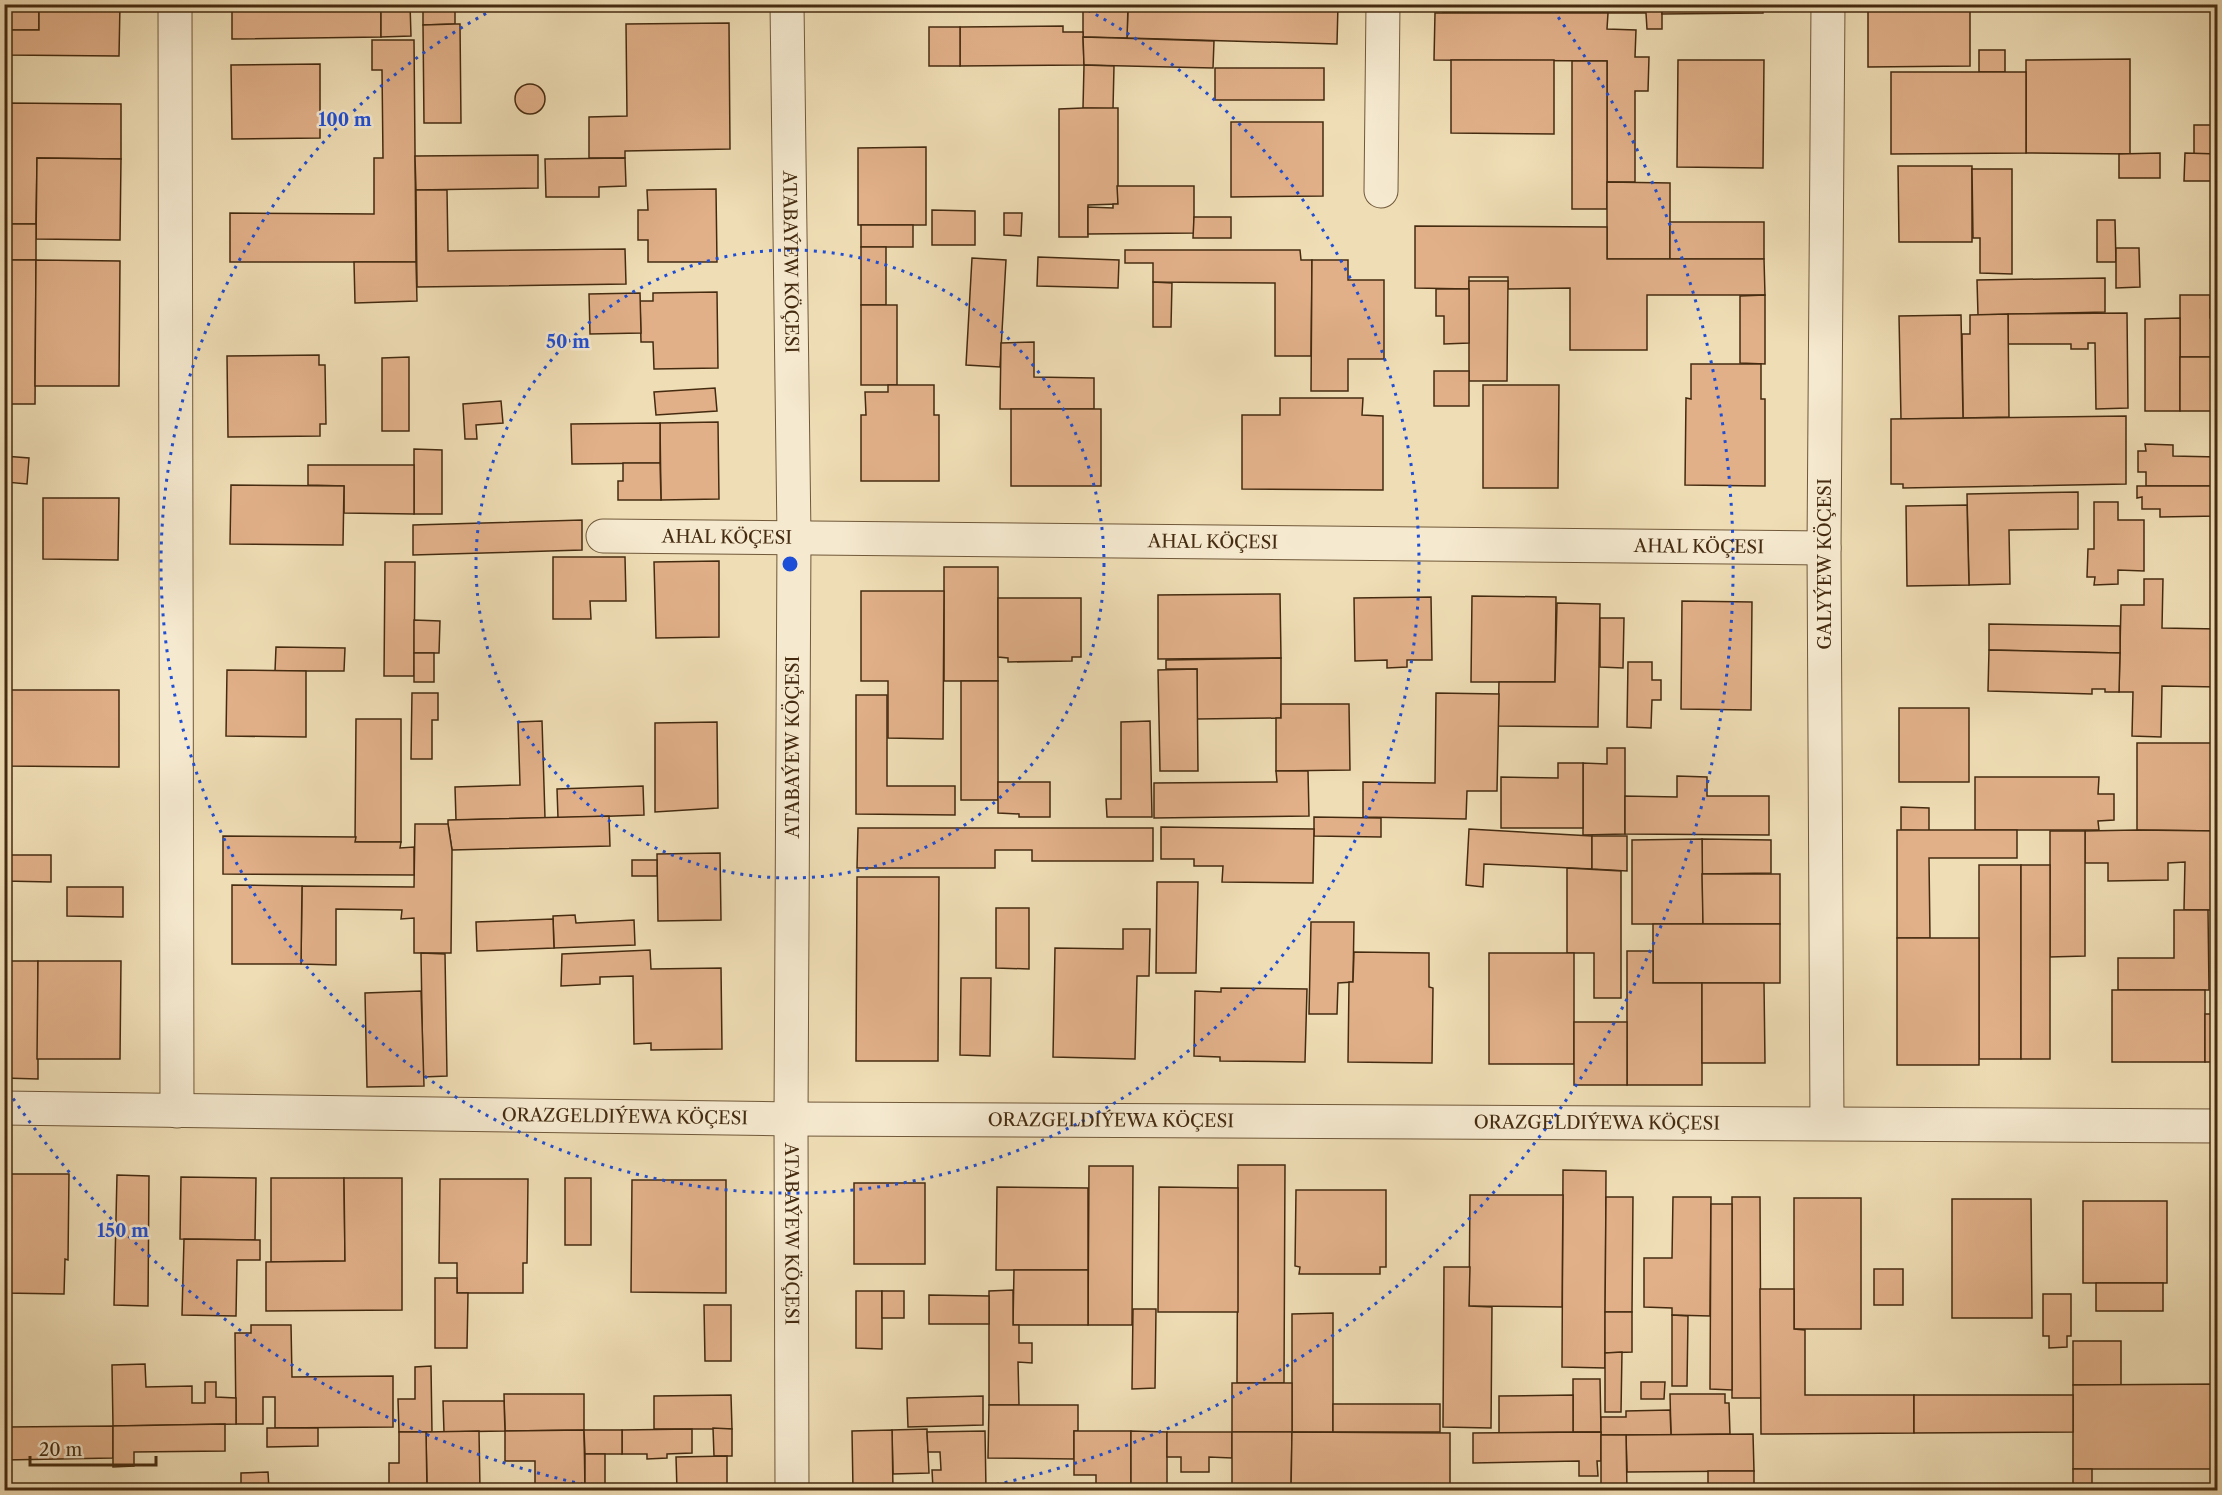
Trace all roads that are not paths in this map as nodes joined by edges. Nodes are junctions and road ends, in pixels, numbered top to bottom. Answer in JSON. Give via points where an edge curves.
{"nodes":[{"id":1,"x":175,"y":4,"type":"edge"},
{"id":2,"x":787,"y":4,"type":"edge"},
{"id":3,"x":1383,"y":4,"type":"edge"},
{"id":4,"x":1828,"y":4,"type":"edge"},
{"id":5,"x":1381,"y":191,"type":"dead end"},
{"id":6,"x":603,"y":536,"type":"dead end"},
{"id":7,"x":794,"y":537,"type":"junction"},
{"id":8,"x":1824,"y":548,"type":"junction"},
{"id":9,"x":4,"y":1108,"type":"edge"},
{"id":10,"x":177,"y":1111,"type":"junction"},
{"id":11,"x":791,"y":1119,"type":"junction"},
{"id":12,"x":1827,"y":1123,"type":"junction"},
{"id":13,"x":2217,"y":1126,"type":"edge"},
{"id":14,"x":792,"y":1491,"type":"edge"}],
"edges":[{"from":1,"to":10,"type":"street"},
{"from":2,"to":7,"type":"street","name":"ATABAÝEW KÖÇESI"},
{"from":3,"to":5,"type":"street"},
{"from":4,"to":8,"type":"street","name":"GALYÝEW KÖÇESI"},
{"from":6,"to":7,"type":"street","name":"AHAL KÖÇESI"},
{"from":7,"to":8,"type":"street","name":"AHAL KÖÇESI"},
{"from":7,"to":11,"type":"street","name":"ATABAÝEW KÖÇESI"},
{"from":8,"to":12,"type":"street","name":"GALYÝEW KÖÇESI"},
{"from":9,"to":10,"type":"street","name":"ORAZGELDIÝEWA KÖÇESI"},
{"from":10,"to":11,"type":"street","name":"ORAZGELDIÝEWA KÖÇESI"},
{"from":11,"to":12,"type":"street","name":"ORAZGELDIÝEWA KÖÇESI"},
{"from":11,"to":14,"type":"street","name":"ATABAÝEW KÖÇESI"},
{"from":12,"to":13,"type":"street","name":"ORAZGELDIÝEWA KÖÇESI"}]}
